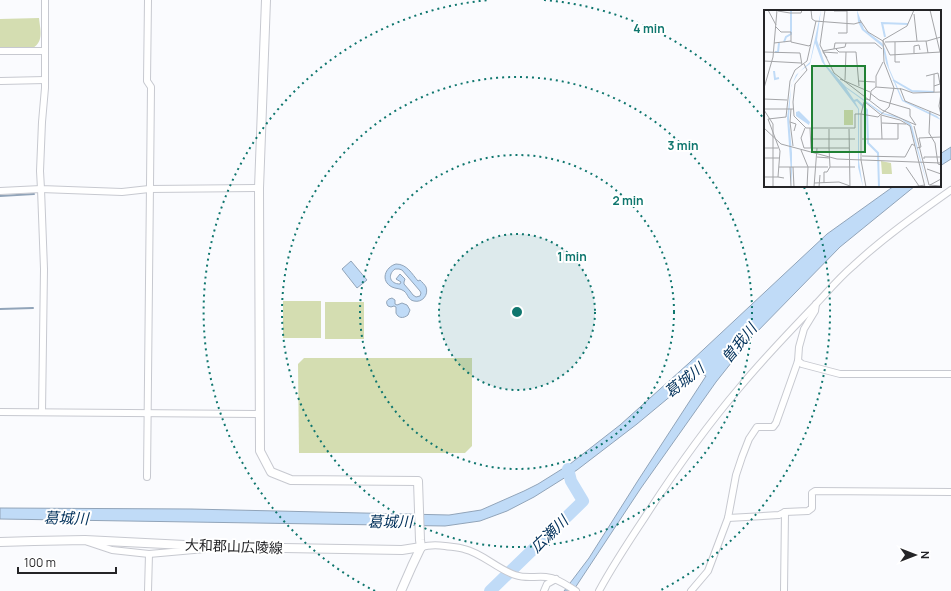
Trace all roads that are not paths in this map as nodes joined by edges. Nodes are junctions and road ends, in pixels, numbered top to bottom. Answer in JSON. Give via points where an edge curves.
{"nodes":[{"id":1,"x":44,"y":0,"type":"edge"},
{"id":2,"x":148,"y":0,"type":"edge"},
{"id":3,"x":266,"y":0,"type":"edge"},
{"id":4,"x":0,"y":51,"type":"edge"},
{"id":5,"x":44,"y":52,"type":"junction"},
{"id":6,"x":45,"y":80,"type":"junction"},
{"id":7,"x":2,"y":81,"type":"dead end"},
{"id":8,"x":259,"y":188,"type":"junction"},
{"id":9,"x":41,"y":189,"type":"junction"},
{"id":10,"x":149,"y":189,"type":"junction"},
{"id":11,"x":951,"y":190,"type":"edge"},
{"id":12,"x":0,"y":191,"type":"edge"},
{"id":13,"x":817,"y":303,"type":"junction"},
{"id":14,"x":798,"y":361,"type":"junction"},
{"id":15,"x":951,"y":374,"type":"edge"},
{"id":16,"x":0,"y":412,"type":"edge"},
{"id":17,"x":42,"y":412,"type":"junction"},
{"id":18,"x":147,"y":413,"type":"junction"},
{"id":19,"x":260,"y":414,"type":"junction"},
{"id":20,"x":147,"y":477,"type":"dead end"},
{"id":21,"x":951,"y":492,"type":"edge"},
{"id":22,"x":785,"y":512,"type":"junction"},
{"id":23,"x":728,"y":518,"type":"junction"},
{"id":24,"x":85,"y":540,"type":"junction"},
{"id":25,"x":0,"y":542,"type":"edge"},
{"id":26,"x":420,"y":544,"type":"junction"},
{"id":27,"x":225,"y":547,"type":"junction"},
{"id":28,"x":148,"y":554,"type":"junction"},
{"id":29,"x":556,"y":579,"type":"junction"},
{"id":30,"x":148,"y":591,"type":"edge"},
{"id":31,"x":402,"y":591,"type":"edge"},
{"id":32,"x":544,"y":591,"type":"edge"},
{"id":33,"x":576,"y":591,"type":"edge"},
{"id":34,"x":599,"y":591,"type":"edge"},
{"id":35,"x":691,"y":591,"type":"edge"},
{"id":36,"x":784,"y":591,"type":"edge"}],
"edges":[{"from":1,"to":5,"type":"street"},
{"from":2,"to":10,"type":"street","via":[[147,81],[151,87]]},
{"from":3,"to":8,"type":"street"},
{"from":4,"to":5,"type":"street"},
{"from":5,"to":6,"type":"street"},
{"from":6,"to":7,"type":"street"},
{"from":6,"to":9,"type":"street"},
{"from":8,"to":10,"type":"street"},
{"from":8,"to":19,"type":"street"},
{"from":9,"to":10,"type":"street","via":[[122,192]]},
{"from":9,"to":12,"type":"street"},
{"from":9,"to":17,"type":"street","via":[[44,269]]},
{"from":10,"to":18,"type":"street"},
{"from":11,"to":13,"type":"street","via":[[881,241],[852,266]]},
{"from":13,"to":14,"type":"street","via":[[804,329]]},
{"from":13,"to":34,"type":"street","via":[[739,388],[695,445],[612,566]]},
{"from":14,"to":15,"type":"street","via":[[840,374]]},
{"from":14,"to":23,"type":"street","via":[[776,423],[773,426],[757,427],[749,439],[736,475]]},
{"from":16,"to":17,"type":"street"},
{"from":17,"to":18,"type":"street"},
{"from":18,"to":19,"type":"street"},
{"from":18,"to":20,"type":"street"},
{"from":19,"to":26,"type":"street","via":[[260,451],[270,472],[291,480],[418,482]]},
{"from":21,"to":22,"type":"street","via":[[814,491],[812,508],[808,511]]},
{"from":22,"to":23,"type":"street","via":[[779,515]]},
{"from":22,"to":36,"type":"street"},
{"from":23,"to":35,"type":"street","via":[[708,571]]},
{"from":24,"to":25,"type":"street","name":"大和郡山広陵線"},
{"from":24,"to":27,"type":"street","name":"大和郡山広陵線"},
{"from":24,"to":28,"type":"street","via":[[112,550]]},
{"from":26,"to":27,"type":"street","name":"大和郡山広陵線","via":[[402,550]]},
{"from":26,"to":29,"type":"street","via":[[464,549],[524,578]]},
{"from":26,"to":31,"type":"street"},
{"from":27,"to":28,"type":"street"},
{"from":28,"to":30,"type":"street"},
{"from":29,"to":32,"type":"street","via":[[547,584]]},
{"from":29,"to":33,"type":"street"}]}
